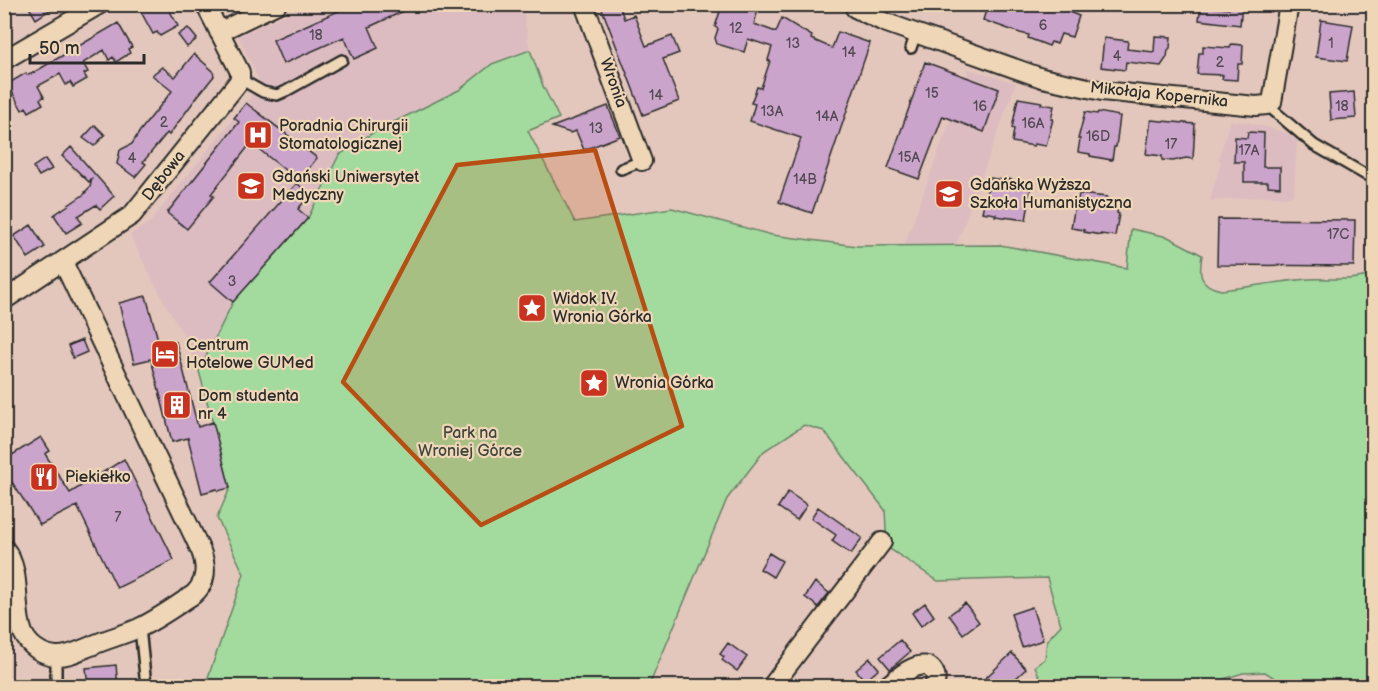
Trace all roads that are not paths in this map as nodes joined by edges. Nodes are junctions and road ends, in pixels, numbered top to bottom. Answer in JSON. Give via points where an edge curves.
{"nodes":[{"id":1,"x":100,"y":4,"type":"edge"},
{"id":2,"x":277,"y":4,"type":"edge"},
{"id":3,"x":584,"y":4,"type":"edge"},
{"id":4,"x":1289,"y":4,"type":"edge"},
{"id":5,"x":206,"y":6,"type":"edge"},
{"id":6,"x":854,"y":6,"type":"edge"},
{"id":7,"x":257,"y":14,"type":"junction"},
{"id":8,"x":219,"y":32,"type":"junction"},
{"id":9,"x":4,"y":60,"type":"edge"},
{"id":10,"x":342,"y":60,"type":"dead end"},
{"id":11,"x":240,"y":79,"type":"junction"},
{"id":12,"x":1267,"y":105,"type":"junction"},
{"id":13,"x":642,"y":161,"type":"joint"},
{"id":14,"x":621,"y":169,"type":"dead end"},
{"id":15,"x":1366,"y":175,"type":"dead end"},
{"id":16,"x":63,"y":262,"type":"junction"},
{"id":17,"x":4,"y":300,"type":"edge"},
{"id":18,"x":882,"y":542,"type":"dead end"},
{"id":19,"x":4,"y":548,"type":"edge"},
{"id":20,"x":140,"y":628,"type":"junction"},
{"id":21,"x":56,"y":656,"type":"junction"},
{"id":22,"x":56,"y":677,"type":"dead end"},
{"id":23,"x":146,"y":687,"type":"edge"},
{"id":24,"x":772,"y":687,"type":"edge"},
{"id":25,"x":887,"y":687,"type":"edge"},
{"id":26,"x":934,"y":687,"type":"edge"}],
"edges":[{"from":1,"to":9,"type":"street"},
{"from":2,"to":7,"type":"street"},
{"from":3,"to":13,"type":"street","name":"Wronia"},
{"from":4,"to":12,"type":"street","via":[[1272,102]]},
{"from":5,"to":7,"type":"street","via":[[227,13]]},
{"from":5,"to":8,"type":"street"},
{"from":6,"to":12,"type":"street","name":"Mikołaja Kopernika","via":[[913,40],[1042,78],[1102,91]]},
{"from":7,"to":8,"type":"street"},
{"from":8,"to":11,"type":"street"},
{"from":10,"to":11,"type":"lane","via":[[277,95]]},
{"from":11,"to":16,"type":"street","name":"Dębowa","via":[[132,215]]},
{"from":12,"to":15,"type":"lane","via":[[1314,145]]},
{"from":13,"to":14,"type":"lane"},
{"from":16,"to":17,"type":"street","name":"Dębowa"},
{"from":16,"to":20,"type":"street","via":[[205,564],[199,590]]},
{"from":18,"to":24,"type":"street"},
{"from":19,"to":21,"type":"street","via":[[14,572],[23,633],[37,650]]},
{"from":20,"to":21,"type":"street"},
{"from":20,"to":23,"type":"lane"},
{"from":21,"to":22,"type":"lane"},
{"from":25,"to":26,"type":"street","via":[[924,665],[933,671]]}]}
